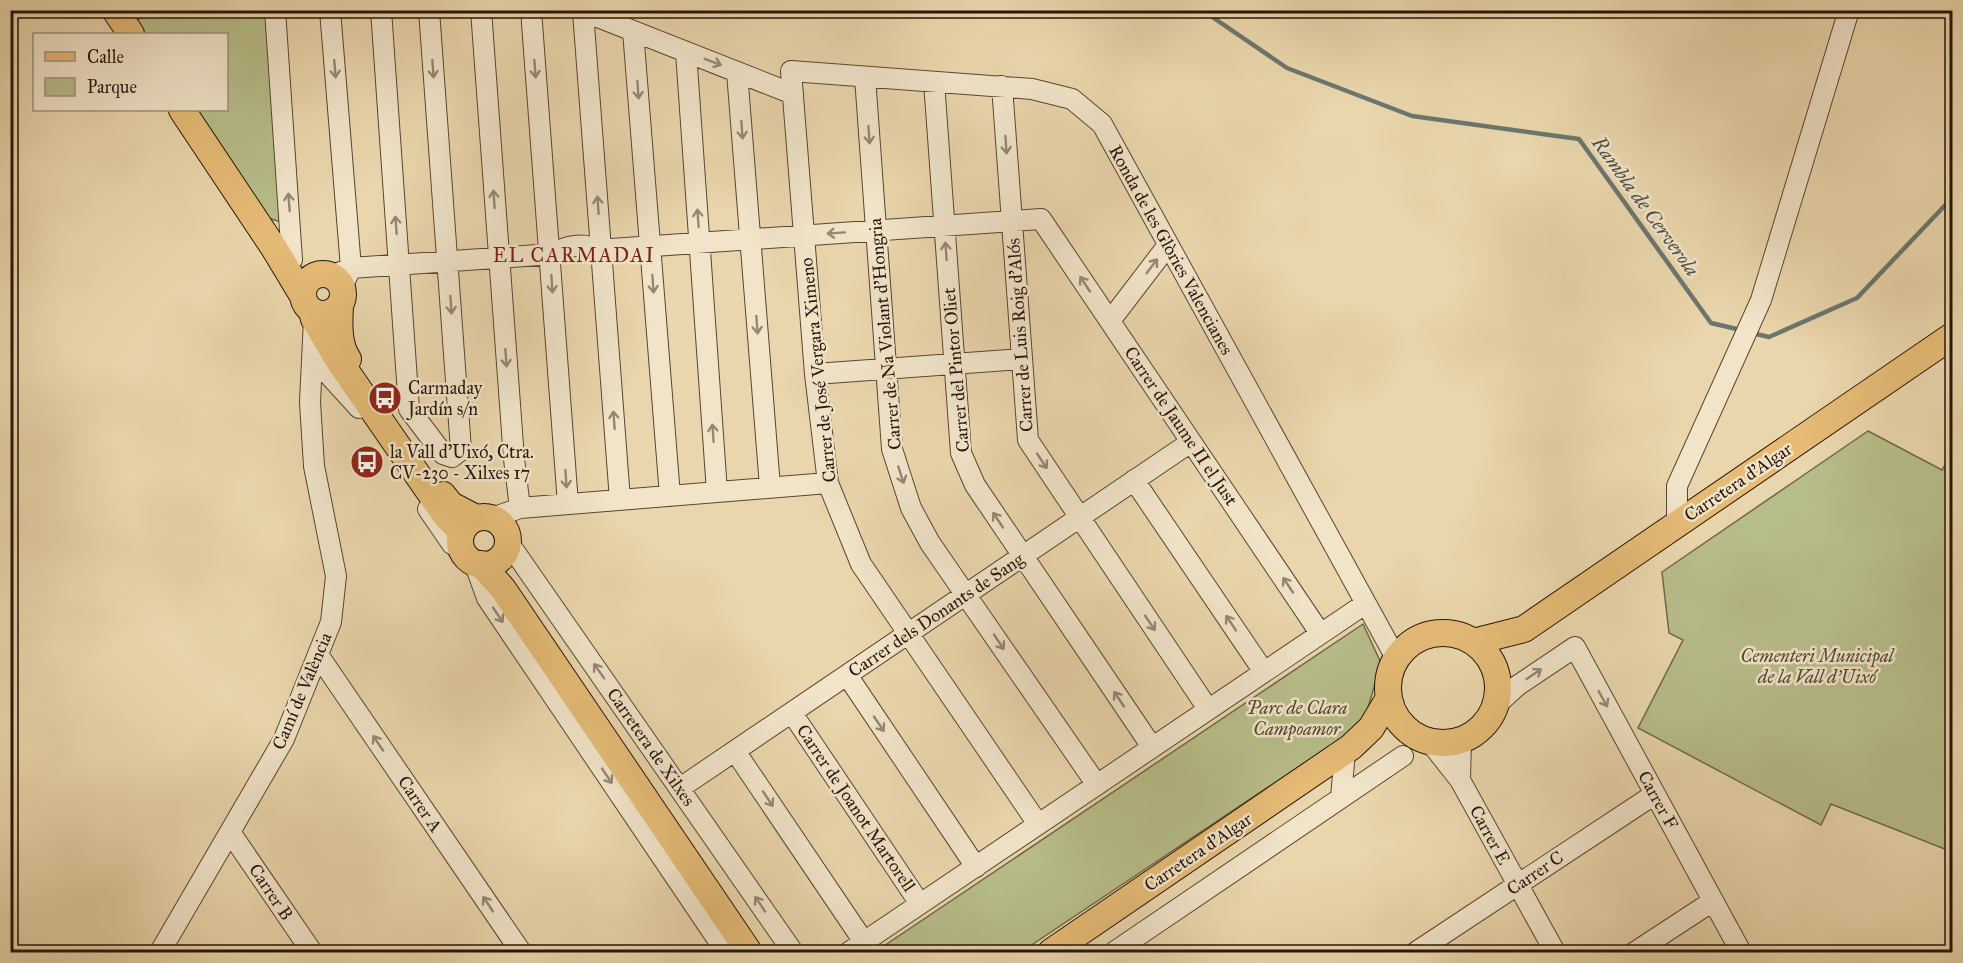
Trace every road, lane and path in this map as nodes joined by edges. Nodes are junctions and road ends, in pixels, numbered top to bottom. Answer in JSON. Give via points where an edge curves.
{"nodes":[{"id":1,"x":115,"y":10,"type":"edge"},
{"id":2,"x":275,"y":10,"type":"edge"},
{"id":3,"x":330,"y":10,"type":"edge"},
{"id":4,"x":381,"y":10,"type":"edge"},
{"id":5,"x":429,"y":10,"type":"edge"},
{"id":6,"x":481,"y":10,"type":"edge"},
{"id":7,"x":531,"y":10,"type":"edge"},
{"id":8,"x":1849,"y":10,"type":"edge"},
{"id":9,"x":582,"y":11,"type":"edge"},
{"id":10,"x":633,"y":31,"type":"junction"},
{"id":11,"x":130,"y":33,"type":"edge"},
{"id":12,"x":686,"y":52,"type":"junction"},
{"id":13,"x":791,"y":71,"type":"joint"},
{"id":14,"x":737,"y":72,"type":"junction"},
{"id":15,"x":865,"y":77,"type":"junction"},
{"id":16,"x":934,"y":82,"type":"junction"},
{"id":17,"x":1002,"y":86,"type":"junction"},
{"id":18,"x":793,"y":94,"type":"junction"},
{"id":19,"x":183,"y":111,"type":"edge"},
{"id":20,"x":1012,"y":221,"type":"junction"},
{"id":21,"x":944,"y":225,"type":"junction"},
{"id":22,"x":876,"y":230,"type":"junction"},
{"id":23,"x":804,"y":236,"type":"junction"},
{"id":24,"x":750,"y":240,"type":"junction"},
{"id":25,"x":700,"y":243,"type":"junction"},
{"id":26,"x":1168,"y":244,"type":"junction"},
{"id":27,"x":650,"y":247,"type":"junction"},
{"id":28,"x":599,"y":250,"type":"junction"},
{"id":29,"x":283,"y":254,"type":"junction"},
{"id":30,"x":551,"y":254,"type":"junction"},
{"id":31,"x":499,"y":257,"type":"junction"},
{"id":32,"x":448,"y":261,"type":"junction"},
{"id":33,"x":399,"y":265,"type":"junction"},
{"id":34,"x":324,"y":298,"type":"junction"},
{"id":35,"x":1110,"y":321,"type":"junction"},
{"id":36,"x":1953,"y":336,"type":"edge"},
{"id":37,"x":1022,"y":359,"type":"junction"},
{"id":38,"x":954,"y":364,"type":"junction"},
{"id":39,"x":886,"y":369,"type":"junction"},
{"id":40,"x":815,"y":374,"type":"junction"},
{"id":41,"x":338,"y":383,"type":"junction"},
{"id":42,"x":310,"y":402,"type":"junction"},
{"id":43,"x":1191,"y":442,"type":"junction"},
{"id":44,"x":1134,"y":480,"type":"junction"},
{"id":45,"x":828,"y":483,"type":"junction"},
{"id":46,"x":770,"y":488,"type":"junction"},
{"id":47,"x":717,"y":492,"type":"junction"},
{"id":48,"x":670,"y":496,"type":"junction"},
{"id":49,"x":620,"y":500,"type":"junction"},
{"id":50,"x":568,"y":504,"type":"junction"},
{"id":51,"x":520,"y":508,"type":"junction"},
{"id":52,"x":1080,"y":518,"type":"junction"},
{"id":53,"x":1677,"y":524,"type":"junction"},
{"id":54,"x":485,"y":542,"type":"junction"},
{"id":55,"x":1023,"y":556,"type":"junction"},
{"id":56,"x":966,"y":594,"type":"junction"},
{"id":57,"x":1365,"y":604,"type":"junction"},
{"id":58,"x":1524,"y":629,"type":"junction"},
{"id":59,"x":908,"y":633,"type":"junction"},
{"id":60,"x":1320,"y":633,"type":"junction"},
{"id":61,"x":1473,"y":642,"type":"junction"},
{"id":62,"x":319,"y":656,"type":"junction"},
{"id":63,"x":1396,"y":658,"type":"junction"},
{"id":64,"x":1264,"y":672,"type":"junction"},
{"id":65,"x":1497,"y":674,"type":"junction"},
{"id":66,"x":847,"y":675,"type":"junction"},
{"id":67,"x":1389,"y":698,"type":"junction"},
{"id":68,"x":1496,"y":705,"type":"junction"},
{"id":69,"x":1208,"y":709,"type":"junction"},
{"id":70,"x":792,"y":712,"type":"junction"},
{"id":71,"x":1461,"y":740,"type":"junction"},
{"id":72,"x":1415,"y":744,"type":"junction"},
{"id":73,"x":1152,"y":747,"type":"junction"},
{"id":74,"x":1348,"y":749,"type":"junction"},
{"id":75,"x":735,"y":751,"type":"junction"},
{"id":76,"x":1460,"y":780,"type":"junction"},
{"id":77,"x":1097,"y":785,"type":"junction"},
{"id":78,"x":680,"y":788,"type":"junction"},
{"id":79,"x":1655,"y":794,"type":"junction"},
{"id":80,"x":1341,"y":798,"type":"junction"},
{"id":81,"x":1038,"y":824,"type":"junction"},
{"id":82,"x":230,"y":832,"type":"junction"},
{"id":83,"x":976,"y":867,"type":"junction"},
{"id":84,"x":1517,"y":885,"type":"junction"},
{"id":85,"x":1713,"y":901,"type":"junction"},
{"id":86,"x":920,"y":904,"type":"junction"},
{"id":87,"x":856,"y":947,"type":"edge"},
{"id":88,"x":160,"y":952,"type":"edge"},
{"id":89,"x":312,"y":952,"type":"edge"},
{"id":90,"x":521,"y":952,"type":"edge"},
{"id":91,"x":726,"y":952,"type":"edge"},
{"id":92,"x":749,"y":952,"type":"edge"},
{"id":93,"x":793,"y":952,"type":"edge"},
{"id":94,"x":1051,"y":952,"type":"edge"},
{"id":95,"x":1114,"y":952,"type":"edge"},
{"id":96,"x":1416,"y":952,"type":"edge"},
{"id":97,"x":1555,"y":952,"type":"edge"},
{"id":98,"x":1635,"y":952,"type":"edge"},
{"id":99,"x":1741,"y":952,"type":"edge"}],
"edges":[{"from":1,"to":11,"type":"main road"},
{"from":29,"to":2,"type":"street","one_way":true},
{"from":3,"to":34,"type":"street","one_way":true},
{"from":33,"to":4,"type":"street","one_way":true},
{"from":5,"to":32,"type":"street","one_way":true},
{"from":31,"to":6,"type":"street","one_way":true},
{"from":7,"to":30,"type":"street","one_way":true},
{"from":8,"to":53,"type":"street","via":[[1761,300],[1677,486]]},
{"from":9,"to":10,"type":"street"},
{"from":28,"to":9,"type":"street","one_way":true},
{"from":10,"to":12,"type":"street"},
{"from":10,"to":27,"type":"street","one_way":true},
{"from":12,"to":14,"type":"street","one_way":true},
{"from":25,"to":12,"type":"street","one_way":true},
{"from":13,"to":15,"type":"street","name":"Ronda de les Glòries Valencianes"},
{"from":13,"to":18,"type":"street","name":"Carrer de José Vergara Ximeno"},
{"from":14,"to":18,"type":"street"},
{"from":14,"to":24,"type":"street","one_way":true},
{"from":15,"to":16,"type":"street","name":"Ronda de les Glòries Valencianes"},
{"from":15,"to":22,"type":"street","name":"Carrer de Na Violant d'Hongria","one_way":true},
{"from":16,"to":17,"type":"street","name":"Ronda de les Glòries Valencianes"},
{"from":16,"to":21,"type":"street","name":"Carrer del Pintor Oliet"},
{"from":17,"to":20,"type":"street","name":"Carrer de Luis Roig d'Alós","one_way":true},
{"from":17,"to":26,"type":"street","name":"Ronda de les Glòries Valencianes","via":[[1071,99],[1102,124]]},
{"from":18,"to":23,"type":"street","name":"Carrer de José Vergara Ximeno"},
{"from":19,"to":29,"type":"main road","name":"Carretera de Xilxes"},
{"from":20,"to":21,"type":"street"},
{"from":35,"to":20,"type":"street","name":"Carrer de Jaume II el Just","one_way":true,"via":[[1041,219]]},
{"from":20,"to":37,"type":"street","name":"Carrer de Luis Roig d'Alós"},
{"from":21,"to":22,"type":"street"},
{"from":38,"to":21,"type":"street","name":"Carrer del Pintor Oliet","one_way":true},
{"from":22,"to":23,"type":"street","one_way":true},
{"from":22,"to":39,"type":"street","name":"Carrer de Na Violant d'Hongria"},
{"from":23,"to":24,"type":"street"},
{"from":23,"to":40,"type":"street","name":"Carrer de José Vergara Ximeno"},
{"from":24,"to":25,"type":"street"},
{"from":24,"to":46,"type":"street","one_way":true},
{"from":25,"to":27,"type":"street"},
{"from":47,"to":25,"type":"street","one_way":true},
{"from":35,"to":26,"type":"street","one_way":true},
{"from":26,"to":57,"type":"street","name":"Ronda de les Glòries Valencianes"},
{"from":27,"to":28,"type":"street"},
{"from":27,"to":48,"type":"street","one_way":true},
{"from":28,"to":30,"type":"street","via":[[582,259],[564,260]]},
{"from":49,"to":28,"type":"street","one_way":true},
{"from":29,"to":34,"type":"main road","name":"Carretera de Xilxes"},
{"from":30,"to":31,"type":"street"},
{"from":30,"to":50,"type":"street","one_way":true},
{"from":31,"to":32,"type":"street"},
{"from":31,"to":51,"type":"street","one_way":true},
{"from":32,"to":33,"type":"street"},
{"from":32,"to":33,"type":"street","one_way":true,"via":[[460,450],[452,457],[443,454],[409,409]]},
{"from":33,"to":34,"type":"street"},
{"from":34,"to":41,"type":"street","name":"Carretera de Xilxes","via":[[318,363]]},
{"from":34,"to":42,"type":"street","name":"Camí de València"},
{"from":34,"to":54,"type":"main road","name":"Carretera de Xilxes","via":[[339,326],[344,353],[446,498]]},
{"from":35,"to":43,"type":"street","name":"Carrer de Jaume II el Just"},
{"from":36,"to":53,"type":"main road","name":"Carretera d'Algar"},
{"from":37,"to":38,"type":"street"},
{"from":37,"to":52,"type":"street","name":"Carrer de Luis Roig d'Alós","one_way":true,"via":[[1028,440]]},
{"from":38,"to":39,"type":"street"},
{"from":55,"to":38,"type":"street","name":"Carrer del Pintor Oliet","one_way":true,"via":[[975,485],[961,453]]},
{"from":39,"to":40,"type":"street"},
{"from":39,"to":56,"type":"street","name":"Carrer de Na Violant d'Hongria","one_way":true,"via":[[892,449],[911,508]]},
{"from":40,"to":45,"type":"street","name":"Carrer de José Vergara Ximeno"},
{"from":41,"to":42,"type":"street"},
{"from":41,"to":54,"type":"street","name":"Carretera de Xilxes","via":[[452,544]]},
{"from":42,"to":62,"type":"street","name":"Camí de València","via":[[314,466],[336,576],[331,622]]},
{"from":43,"to":44,"type":"street","name":"Carrer dels Donants de Sang"},
{"from":60,"to":43,"type":"street","name":"Carrer de Jaume II el Just","one_way":true},
{"from":44,"to":52,"type":"street","name":"Carrer dels Donants de Sang"},
{"from":64,"to":44,"type":"street","one_way":true},
{"from":45,"to":46,"type":"street"},
{"from":45,"to":59,"type":"street","name":"Carrer de José Vergara Ximeno","via":[[861,564]]},
{"from":46,"to":47,"type":"street"},
{"from":47,"to":48,"type":"street"},
{"from":48,"to":49,"type":"street"},
{"from":49,"to":50,"type":"street"},
{"from":50,"to":51,"type":"street"},
{"from":51,"to":54,"type":"street"},
{"from":52,"to":55,"type":"street","name":"Carrer dels Donants de Sang"},
{"from":52,"to":69,"type":"street","name":"Carrer de Luis Roig d'Alós","one_way":true},
{"from":53,"to":58,"type":"main road","name":"Carretera d'Algar"},
{"from":78,"to":54,"type":"street","name":"Carretera de Xilxes","one_way":true},
{"from":54,"to":91,"type":"street","name":"Carretera de Xilxes","one_way":true,"via":[[487,598]]},
{"from":54,"to":92,"type":"main road","name":"Carretera de Xilxes","via":[[503,589]]},
{"from":55,"to":56,"type":"street","name":"Carrer dels Donants de Sang"},
{"from":73,"to":55,"type":"street","name":"Carrer del Pintor Oliet","one_way":true},
{"from":56,"to":59,"type":"street","name":"Carrer dels Donants de Sang"},
{"from":56,"to":77,"type":"street","name":"Carrer de Na Violant d'Hongria","one_way":true},
{"from":57,"to":60,"type":"street"},
{"from":57,"to":63,"type":"street","name":"Ronda de les Glòries Valencianes"},
{"from":58,"to":61,"type":"main road","name":"Carretera d'Algar"},
{"from":58,"to":65,"type":"main road","name":"Carretera d'Algar"},
{"from":59,"to":66,"type":"street","name":"Carrer dels Donants de Sang"},
{"from":59,"to":81,"type":"street","name":"Carrer de José Vergara Ximeno"},
{"from":60,"to":64,"type":"street"},
{"from":61,"to":63,"type":"main road","via":[[1457,635],[1423,636]]},
{"from":61,"to":65,"type":"main road","via":[[1492,662]]},
{"from":62,"to":82,"type":"street","name":"Camí de València","via":[[284,739]]},
{"from":90,"to":62,"type":"street","name":"Carrer A","one_way":true},
{"from":63,"to":67,"type":"main road","via":[[1390,671]]},
{"from":64,"to":69,"type":"street"},
{"from":65,"to":68,"type":"main road"},
{"from":66,"to":70,"type":"street","name":"Carrer dels Donants de Sang"},
{"from":66,"to":83,"type":"street","one_way":true},
{"from":67,"to":72,"type":"main road"},
{"from":67,"to":74,"type":"main road","name":"Carretera d'Algar","via":[[1371,728]]},
{"from":68,"to":71,"type":"main road","via":[[1476,733]]},
{"from":68,"to":79,"type":"street","name":"Carrer F","one_way":true,"via":[[1575,647]]},
{"from":69,"to":73,"type":"street"},
{"from":70,"to":75,"type":"street","name":"Carrer dels Donants de Sang"},
{"from":70,"to":86,"type":"street","name":"Carrer de Joanot Martorell"},
{"from":71,"to":72,"type":"main road"},
{"from":71,"to":76,"type":"street","name":"Carrer E"},
{"from":72,"to":74,"type":"main road","name":"Carretera d'Algar","via":[[1378,737]]},
{"from":72,"to":76,"type":"street","name":"Carrer E"},
{"from":72,"to":80,"type":"street","name":"Carretera d'Algar"},
{"from":73,"to":77,"type":"street"},
{"from":74,"to":80,"type":"street"},
{"from":74,"to":94,"type":"main road","name":"Carretera d'Algar"},
{"from":75,"to":78,"type":"street","name":"Carrer dels Donants de Sang"},
{"from":75,"to":87,"type":"street","one_way":true},
{"from":76,"to":84,"type":"street","name":"Carrer E"},
{"from":77,"to":81,"type":"street"},
{"from":93,"to":78,"type":"street","name":"Carretera de Xilxes","one_way":true},
{"from":79,"to":84,"type":"street","name":"Carrer C"},
{"from":79,"to":85,"type":"street","name":"Carrer F"},
{"from":80,"to":95,"type":"street","name":"Carretera d'Algar"},
{"from":81,"to":83,"type":"street"},
{"from":82,"to":88,"type":"street","name":"Camí de València"},
{"from":82,"to":89,"type":"street","name":"Carrer B"},
{"from":83,"to":86,"type":"street"},
{"from":84,"to":96,"type":"street","name":"Carrer C"},
{"from":84,"to":97,"type":"street","name":"Carrer E"},
{"from":85,"to":98,"type":"street"},
{"from":85,"to":99,"type":"street","name":"Carrer F"},
{"from":86,"to":87,"type":"street"}]}
